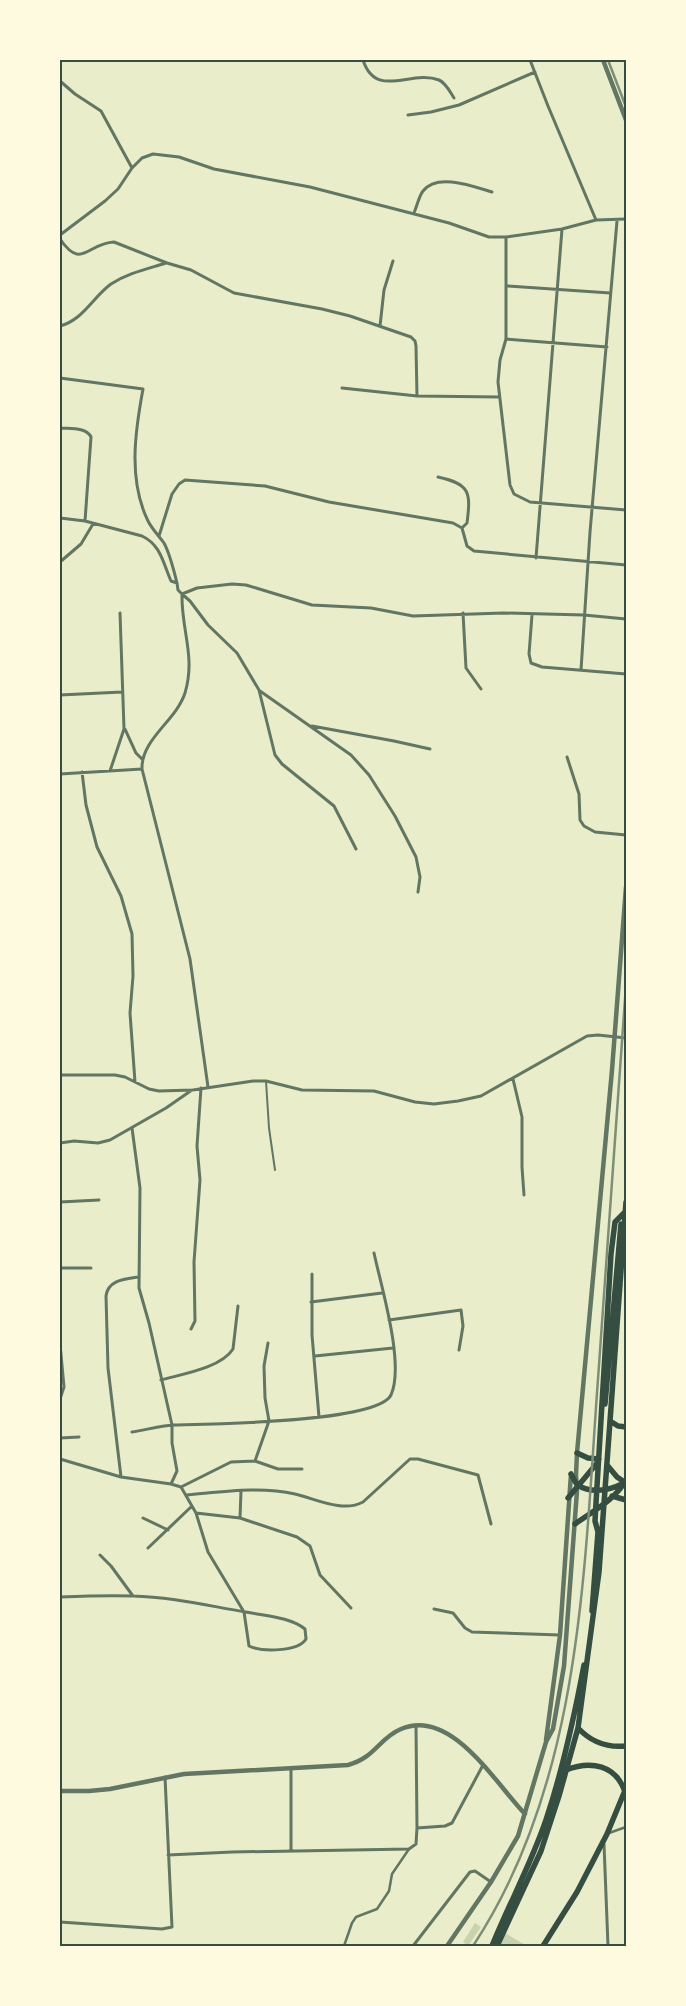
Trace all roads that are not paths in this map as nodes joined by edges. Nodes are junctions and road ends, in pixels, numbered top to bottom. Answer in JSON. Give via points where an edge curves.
{"nodes":[{"id":1,"x":363,"y":60,"type":"edge"},
{"id":2,"x":530,"y":60,"type":"edge"},
{"id":3,"x":603,"y":60,"type":"edge"},
{"id":4,"x":534,"y":72,"type":"junction"},
{"id":5,"x":60,"y":81,"type":"edge"},
{"id":6,"x":454,"y":98,"type":"dead end"},
{"id":7,"x":408,"y":115,"type":"dead end"},
{"id":8,"x":626,"y":120,"type":"edge"},
{"id":9,"x":132,"y":168,"type":"junction"},
{"id":10,"x":492,"y":192,"type":"dead end"},
{"id":11,"x":414,"y":213,"type":"junction"},
{"id":12,"x":626,"y":219,"type":"edge"},
{"id":13,"x":596,"y":220,"type":"junction"},
{"id":14,"x":617,"y":220,"type":"junction"},
{"id":15,"x":562,"y":229,"type":"junction"},
{"id":16,"x":60,"y":237,"type":"edge"},
{"id":17,"x":506,"y":237,"type":"junction"},
{"id":18,"x":392,"y":261,"type":"dead end"},
{"id":19,"x":167,"y":263,"type":"junction"},
{"id":20,"x":508,"y":286,"type":"junction"},
{"id":21,"x":557,"y":289,"type":"junction"},
{"id":22,"x":610,"y":293,"type":"junction"},
{"id":23,"x":60,"y":326,"type":"edge"},
{"id":24,"x":380,"y":326,"type":"junction"},
{"id":25,"x":506,"y":339,"type":"junction"},
{"id":26,"x":552,"y":344,"type":"junction"},
{"id":27,"x":607,"y":348,"type":"junction"},
{"id":28,"x":60,"y":378,"type":"edge"},
{"id":29,"x":342,"y":388,"type":"dead end"},
{"id":30,"x":417,"y":396,"type":"junction"},
{"id":31,"x":499,"y":396,"type":"junction"},
{"id":32,"x":60,"y":428,"type":"edge"},
{"id":33,"x":438,"y":476,"type":"dead end"},
{"id":34,"x":539,"y":504,"type":"junction"},
{"id":35,"x":592,"y":508,"type":"junction"},
{"id":36,"x":626,"y":510,"type":"edge"},
{"id":37,"x":60,"y":518,"type":"edge"},
{"id":38,"x":85,"y":521,"type":"junction"},
{"id":39,"x":93,"y":524,"type":"junction"},
{"id":40,"x":462,"y":528,"type":"junction"},
{"id":41,"x":159,"y":536,"type":"junction"},
{"id":42,"x":536,"y":558,"type":"junction"},
{"id":43,"x":60,"y":562,"type":"edge"},
{"id":44,"x":588,"y":562,"type":"junction"},
{"id":45,"x":626,"y":565,"type":"edge"},
{"id":46,"x":177,"y":583,"type":"junction"},
{"id":47,"x":182,"y":594,"type":"junction"},
{"id":48,"x":120,"y":613,"type":"dead end"},
{"id":49,"x":464,"y":613,"type":"junction"},
{"id":50,"x":532,"y":615,"type":"junction"},
{"id":51,"x":584,"y":615,"type":"junction"},
{"id":52,"x":626,"y":618,"type":"edge"},
{"id":53,"x":581,"y":670,"type":"junction"},
{"id":54,"x":626,"y":674,"type":"edge"},
{"id":55,"x":481,"y":689,"type":"dead end"},
{"id":56,"x":259,"y":690,"type":"junction"},
{"id":57,"x":122,"y":692,"type":"junction"},
{"id":58,"x":60,"y":695,"type":"edge"},
{"id":59,"x":309,"y":726,"type":"junction"},
{"id":60,"x":124,"y":729,"type":"junction"},
{"id":61,"x":430,"y":749,"type":"dead end"},
{"id":62,"x":568,"y":757,"type":"dead end"},
{"id":63,"x":142,"y":759,"type":"junction"},
{"id":64,"x":142,"y":769,"type":"junction"},
{"id":65,"x":110,"y":770,"type":"junction"},
{"id":66,"x":82,"y":772,"type":"junction"},
{"id":67,"x":60,"y":774,"type":"edge"},
{"id":68,"x":626,"y":835,"type":"edge"},
{"id":69,"x":356,"y":849,"type":"dead end"},
{"id":70,"x":626,"y":887,"type":"edge"},
{"id":71,"x":418,"y":892,"type":"dead end"},
{"id":72,"x":615,"y":1036,"type":"junction"},
{"id":73,"x":626,"y":1038,"type":"edge"},
{"id":74,"x":60,"y":1075,"type":"edge"},
{"id":75,"x":513,"y":1079,"type":"junction"},
{"id":76,"x":266,"y":1081,"type":"junction"},
{"id":77,"x":135,"y":1082,"type":"junction"},
{"id":78,"x":208,"y":1087,"type":"junction"},
{"id":79,"x":201,"y":1088,"type":"junction"},
{"id":80,"x":193,"y":1090,"type":"junction"},
{"id":81,"x":132,"y":1128,"type":"junction"},
{"id":82,"x":60,"y":1143,"type":"edge"},
{"id":83,"x":275,"y":1170,"type":"dead end"},
{"id":84,"x":524,"y":1195,"type":"dead end"},
{"id":85,"x":99,"y":1200,"type":"dead end"},
{"id":86,"x":60,"y":1202,"type":"edge"},
{"id":87,"x":626,"y":1202,"type":"edge"},
{"id":88,"x":625,"y":1212,"type":"edge"},
{"id":89,"x":374,"y":1253,"type":"dead end"},
{"id":90,"x":60,"y":1268,"type":"edge"},
{"id":91,"x":91,"y":1268,"type":"dead end"},
{"id":92,"x":312,"y":1274,"type":"dead end"},
{"id":93,"x":138,"y":1277,"type":"junction"},
{"id":94,"x":382,"y":1293,"type":"junction"},
{"id":95,"x":312,"y":1302,"type":"junction"},
{"id":96,"x":238,"y":1306,"type":"dead end"},
{"id":97,"x":389,"y":1320,"type":"junction"},
{"id":98,"x":191,"y":1329,"type":"dead end"},
{"id":99,"x":268,"y":1343,"type":"dead end"},
{"id":100,"x":60,"y":1344,"type":"edge"},
{"id":101,"x":394,"y":1348,"type":"junction"},
{"id":102,"x":459,"y":1350,"type":"dead end"},
{"id":103,"x":314,"y":1356,"type":"junction"},
{"id":104,"x":162,"y":1380,"type":"junction"},
{"id":105,"x":60,"y":1399,"type":"edge"},
{"id":106,"x":319,"y":1417,"type":"junction"},
{"id":107,"x":610,"y":1420,"type":"junction"},
{"id":108,"x":269,"y":1421,"type":"junction"},
{"id":109,"x":172,"y":1425,"type":"junction"},
{"id":110,"x":626,"y":1427,"type":"edge"},
{"id":111,"x":132,"y":1432,"type":"dead end"},
{"id":112,"x":79,"y":1437,"type":"dead end"},
{"id":113,"x":60,"y":1438,"type":"edge"},
{"id":114,"x":577,"y":1453,"type":"junction"},
{"id":115,"x":60,"y":1459,"type":"edge"},
{"id":116,"x":599,"y":1459,"type":"junction"},
{"id":117,"x":255,"y":1461,"type":"junction"},
{"id":118,"x":607,"y":1465,"type":"junction"},
{"id":119,"x":576,"y":1468,"type":"junction"},
{"id":120,"x":302,"y":1469,"type":"dead end"},
{"id":121,"x":571,"y":1474,"type":"junction"},
{"id":122,"x":121,"y":1477,"type":"junction"},
{"id":123,"x":625,"y":1482,"type":"edge"},
{"id":124,"x":171,"y":1484,"type":"junction"},
{"id":125,"x":581,"y":1484,"type":"junction"},
{"id":126,"x":181,"y":1487,"type":"junction"},
{"id":127,"x":241,"y":1491,"type":"junction"},
{"id":128,"x":186,"y":1495,"type":"junction"},
{"id":129,"x":604,"y":1496,"type":"junction"},
{"id":130,"x":568,"y":1498,"type":"junction"},
{"id":131,"x":626,"y":1500,"type":"edge"},
{"id":132,"x":192,"y":1506,"type":"junction"},
{"id":133,"x":196,"y":1512,"type":"junction"},
{"id":134,"x":143,"y":1518,"type":"dead end"},
{"id":135,"x":240,"y":1518,"type":"junction"},
{"id":136,"x":577,"y":1522,"type":"junction"},
{"id":137,"x":491,"y":1524,"type":"dead end"},
{"id":138,"x":168,"y":1530,"type":"junction"},
{"id":139,"x":148,"y":1548,"type":"dead end"},
{"id":140,"x":100,"y":1555,"type":"dead end"},
{"id":141,"x":133,"y":1596,"type":"junction"},
{"id":142,"x":60,"y":1597,"type":"edge"},
{"id":143,"x":352,"y":1608,"type":"dead end"},
{"id":144,"x":434,"y":1609,"type":"dead end"},
{"id":145,"x":244,"y":1612,"type":"junction"},
{"id":146,"x":560,"y":1635,"type":"junction"},
{"id":147,"x":416,"y":1725,"type":"junction"},
{"id":148,"x":578,"y":1728,"type":"junction"},
{"id":149,"x":546,"y":1742,"type":"junction"},
{"id":150,"x":626,"y":1746,"type":"edge"},
{"id":151,"x":483,"y":1765,"type":"junction"},
{"id":152,"x":291,"y":1769,"type":"junction"},
{"id":153,"x":566,"y":1770,"type":"junction"},
{"id":154,"x":165,"y":1777,"type":"junction"},
{"id":155,"x":625,"y":1790,"type":"edge"},
{"id":156,"x":60,"y":1791,"type":"edge"},
{"id":157,"x":525,"y":1814,"type":"junction"},
{"id":158,"x":626,"y":1827,"type":"edge"},
{"id":159,"x":417,"y":1828,"type":"junction"},
{"id":160,"x":605,"y":1837,"type":"junction"},
{"id":161,"x":411,"y":1848,"type":"junction"},
{"id":162,"x":291,"y":1850,"type":"junction"},
{"id":163,"x":168,"y":1855,"type":"junction"},
{"id":164,"x":492,"y":1882,"type":"junction"},
{"id":165,"x":60,"y":1922,"type":"edge"},
{"id":166,"x":344,"y":1946,"type":"edge"},
{"id":167,"x":413,"y":1946,"type":"edge"},
{"id":168,"x":447,"y":1946,"type":"edge"},
{"id":169,"x":492,"y":1946,"type":"edge"},
{"id":170,"x":497,"y":1946,"type":"edge"},
{"id":171,"x":543,"y":1946,"type":"edge"},
{"id":172,"x":608,"y":1946,"type":"edge"}],
"edges":[{"from":1,"to":6,"type":"street","via":[[368,72],[376,79],[433,79],[444,84]]},
{"from":2,"to":4,"type":"street"},
{"from":3,"to":8,"type":"street"},
{"from":4,"to":7,"type":"street","via":[[459,105]]},
{"from":4,"to":13,"type":"street"},
{"from":5,"to":9,"type":"street","via":[[101,111]]},
{"from":9,"to":11,"type":"street","via":[[146,155],[162,154],[214,168],[310,186]]},
{"from":9,"to":16,"type":"street","via":[[105,202]]},
{"from":10,"to":11,"type":"street","via":[[463,184],[438,182],[423,190]]},
{"from":11,"to":17,"type":"street","via":[[490,237]]},
{"from":12,"to":14,"type":"street"},
{"from":13,"to":14,"type":"street"},
{"from":13,"to":15,"type":"street"},
{"from":14,"to":22,"type":"street"},
{"from":15,"to":17,"type":"street"},
{"from":15,"to":21,"type":"street"},
{"from":16,"to":19,"type":"street","via":[[70,252],[76,254],[114,242]]},
{"from":17,"to":20,"type":"street"},
{"from":18,"to":24,"type":"street","via":[[384,290]]},
{"from":19,"to":23,"type":"street","via":[[128,274],[93,300],[83,313]]},
{"from":19,"to":24,"type":"street","via":[[203,276],[234,293],[322,309]]},
{"from":20,"to":21,"type":"street"},
{"from":20,"to":25,"type":"street"},
{"from":21,"to":22,"type":"street"},
{"from":21,"to":26,"type":"street"},
{"from":22,"to":27,"type":"street"},
{"from":24,"to":30,"type":"street","via":[[415,341]]},
{"from":25,"to":26,"type":"street"},
{"from":25,"to":31,"type":"street","via":[[498,371]]},
{"from":26,"to":27,"type":"street"},
{"from":26,"to":34,"type":"street"},
{"from":27,"to":35,"type":"street"},
{"from":28,"to":41,"type":"street","via":[[143,389],[135,466],[141,503],[149,523]]},
{"from":29,"to":30,"type":"street"},
{"from":30,"to":31,"type":"street"},
{"from":31,"to":34,"type":"street","via":[[510,485],[521,499]]},
{"from":32,"to":38,"type":"street","via":[[83,430],[91,437]]},
{"from":33,"to":40,"type":"street","via":[[452,480],[468,492],[468,523]]},
{"from":34,"to":35,"type":"street"},
{"from":34,"to":42,"type":"street"},
{"from":35,"to":36,"type":"street"},
{"from":35,"to":44,"type":"street"},
{"from":37,"to":38,"type":"street"},
{"from":38,"to":39,"type":"street"},
{"from":39,"to":43,"type":"street","via":[[82,544]]},
{"from":39,"to":46,"type":"street","via":[[151,540],[171,581]]},
{"from":40,"to":41,"type":"street","via":[[453,523],[329,502],[265,486],[185,480],[172,494]]},
{"from":40,"to":42,"type":"street","via":[[468,546],[474,551]]},
{"from":41,"to":46,"type":"street"},
{"from":42,"to":44,"type":"street"},
{"from":44,"to":45,"type":"street"},
{"from":44,"to":51,"type":"street"},
{"from":46,"to":47,"type":"street"},
{"from":47,"to":49,"type":"street","via":[[197,588],[232,584],[246,585],[312,605],[371,608],[412,616]]},
{"from":47,"to":56,"type":"street","via":[[237,653]]},
{"from":47,"to":63,"type":"street","via":[[190,660],[187,684],[178,708],[148,746]]},
{"from":48,"to":57,"type":"street"},
{"from":49,"to":50,"type":"street"},
{"from":49,"to":55,"type":"street","via":[[466,668]]},
{"from":50,"to":51,"type":"street"},
{"from":50,"to":53,"type":"street","via":[[531,663]]},
{"from":51,"to":52,"type":"street"},
{"from":51,"to":53,"type":"street"},
{"from":53,"to":54,"type":"street"},
{"from":56,"to":59,"type":"street"},
{"from":56,"to":69,"type":"street","via":[[275,755],[329,800],[338,811]]},
{"from":57,"to":58,"type":"street"},
{"from":57,"to":60,"type":"street"},
{"from":59,"to":61,"type":"street"},
{"from":59,"to":71,"type":"street","via":[[351,755],[375,784],[416,857],[420,877]]},
{"from":60,"to":63,"type":"street"},
{"from":60,"to":65,"type":"street"},
{"from":62,"to":68,"type":"street","via":[[579,794],[580,820],[584,826],[595,832]]},
{"from":63,"to":64,"type":"street"},
{"from":64,"to":65,"type":"street"},
{"from":64,"to":78,"type":"street","via":[[190,959]]},
{"from":65,"to":66,"type":"street"},
{"from":66,"to":67,"type":"street"},
{"from":66,"to":77,"type":"street","via":[[86,805],[97,847],[121,896],[132,934],[130,1013]]},
{"from":70,"to":72,"type":"street"},
{"from":72,"to":73,"type":"street"},
{"from":72,"to":75,"type":"street","via":[[587,1036]]},
{"from":72,"to":114,"type":"street"},
{"from":74,"to":77,"type":"street","via":[[115,1075]]},
{"from":75,"to":76,"type":"street","via":[[481,1096],[434,1104],[374,1091],[302,1090]]},
{"from":75,"to":84,"type":"street","via":[[522,1117]]},
{"from":76,"to":78,"type":"street"},
{"from":76,"to":83,"type":"lane"},
{"from":77,"to":80,"type":"street","via":[[158,1091]]},
{"from":78,"to":79,"type":"street"},
{"from":79,"to":80,"type":"street"},
{"from":79,"to":98,"type":"street","via":[[197,1146],[200,1180],[194,1262],[195,1321]]},
{"from":80,"to":81,"type":"street"},
{"from":81,"to":82,"type":"street","via":[[104,1142]]},
{"from":81,"to":93,"type":"street","via":[[140,1188]]},
{"from":85,"to":86,"type":"street"},
{"from":87,"to":88,"type":"highway"},
{"from":88,"to":107,"type":"highway"},
{"from":88,"to":116,"type":"highway","via":[[618,1244]]},
{"from":88,"to":169,"type":"highway","via":[[615,1222],[611,1254],[595,1521],[598,1532],[590,1631],[579,1694],[546,1820]]},
{"from":89,"to":94,"type":"street"},
{"from":90,"to":91,"type":"street"},
{"from":92,"to":95,"type":"street"},
{"from":93,"to":104,"type":"street"},
{"from":93,"to":122,"type":"street","via":[[110,1286],[106,1296],[107,1360]]},
{"from":94,"to":95,"type":"street"},
{"from":94,"to":97,"type":"street"},
{"from":95,"to":103,"type":"street"},
{"from":96,"to":104,"type":"street","via":[[230,1353],[210,1365]]},
{"from":97,"to":101,"type":"street"},
{"from":97,"to":102,"type":"street","via":[[461,1310],[463,1322]]},
{"from":99,"to":108,"type":"street","via":[[264,1366]]},
{"from":100,"to":105,"type":"street","via":[[64,1387]]},
{"from":101,"to":103,"type":"street"},
{"from":101,"to":106,"type":"street","via":[[393,1386],[388,1399],[356,1412]]},
{"from":103,"to":106,"type":"street"},
{"from":104,"to":109,"type":"street"},
{"from":106,"to":108,"type":"street"},
{"from":107,"to":110,"type":"highway"},
{"from":107,"to":118,"type":"highway"},
{"from":108,"to":109,"type":"street"},
{"from":108,"to":117,"type":"street"},
{"from":109,"to":111,"type":"street"},
{"from":109,"to":124,"type":"street","via":[[177,1470]]},
{"from":112,"to":113,"type":"street"},
{"from":114,"to":116,"type":"highway"},
{"from":114,"to":119,"type":"street"},
{"from":115,"to":122,"type":"street"},
{"from":116,"to":125,"type":"highway"},
{"from":117,"to":120,"type":"street","via":[[278,1469]]},
{"from":117,"to":126,"type":"street","via":[[225,1464]]},
{"from":118,"to":123,"type":"highway"},
{"from":118,"to":129,"type":"highway"},
{"from":119,"to":121,"type":"street"},
{"from":119,"to":125,"type":"street"},
{"from":121,"to":125,"type":"highway"},
{"from":121,"to":130,"type":"street"},
{"from":122,"to":124,"type":"street"},
{"from":123,"to":125,"type":"highway","via":[[609,1490],[594,1490]]},
{"from":123,"to":136,"type":"highway","via":[[608,1501]]},
{"from":124,"to":126,"type":"street"},
{"from":125,"to":130,"type":"highway"},
{"from":125,"to":136,"type":"street"},
{"from":126,"to":128,"type":"street"},
{"from":127,"to":128,"type":"street"},
{"from":127,"to":135,"type":"street"},
{"from":127,"to":137,"type":"street","via":[[270,1491],[329,1504],[358,1505],[406,1462],[418,1459],[478,1475]]},
{"from":128,"to":132,"type":"street"},
{"from":129,"to":131,"type":"highway"},
{"from":129,"to":148,"type":"highway","via":[[600,1572]]},
{"from":130,"to":146,"type":"street"},
{"from":132,"to":133,"type":"street"},
{"from":132,"to":138,"type":"street"},
{"from":133,"to":135,"type":"street"},
{"from":133,"to":145,"type":"street","via":[[208,1552]]},
{"from":134,"to":138,"type":"street"},
{"from":135,"to":143,"type":"street","via":[[297,1537],[310,1546],[320,1575]]},
{"from":136,"to":149,"type":"street","via":[[564,1666],[553,1729]]},
{"from":138,"to":139,"type":"street"},
{"from":140,"to":141,"type":"street"},
{"from":141,"to":142,"type":"street"},
{"from":141,"to":145,"type":"street"},
{"from":144,"to":146,"type":"street","via":[[456,1615],[472,1632]]},
{"from":145,"to":145,"type":"street","via":[[250,1647],[281,1650],[304,1643],[306,1639],[305,1629],[296,1623]]},
{"from":146,"to":149,"type":"street"},
{"from":147,"to":151,"type":"street","via":[[457,1739]]},
{"from":147,"to":152,"type":"street","via":[[399,1729],[366,1759],[356,1763]]},
{"from":147,"to":159,"type":"street"},
{"from":148,"to":150,"type":"highway","via":[[594,1742]]},
{"from":148,"to":153,"type":"highway"},
{"from":149,"to":157,"type":"street"},
{"from":151,"to":157,"type":"street"},
{"from":151,"to":159,"type":"street","via":[[452,1823]]},
{"from":152,"to":154,"type":"street"},
{"from":152,"to":162,"type":"street"},
{"from":153,"to":155,"type":"highway","via":[[585,1765],[610,1771]]},
{"from":153,"to":170,"type":"highway","via":[[541,1851]]},
{"from":154,"to":156,"type":"street","via":[[110,1789]]},
{"from":154,"to":163,"type":"street"},
{"from":155,"to":160,"type":"highway"},
{"from":157,"to":164,"type":"street","via":[[518,1836]]},
{"from":158,"to":160,"type":"street"},
{"from":159,"to":161,"type":"street","via":[[416,1842]]},
{"from":160,"to":171,"type":"highway","via":[[578,1892]]},
{"from":160,"to":172,"type":"street"},
{"from":161,"to":162,"type":"street"},
{"from":161,"to":166,"type":"street","via":[[392,1874],[389,1890],[376,1909],[356,1917]]},
{"from":162,"to":163,"type":"street"},
{"from":163,"to":165,"type":"street","via":[[172,1927]]},
{"from":164,"to":167,"type":"street","via":[[475,1871],[470,1872]]},
{"from":164,"to":168,"type":"street"}]}
